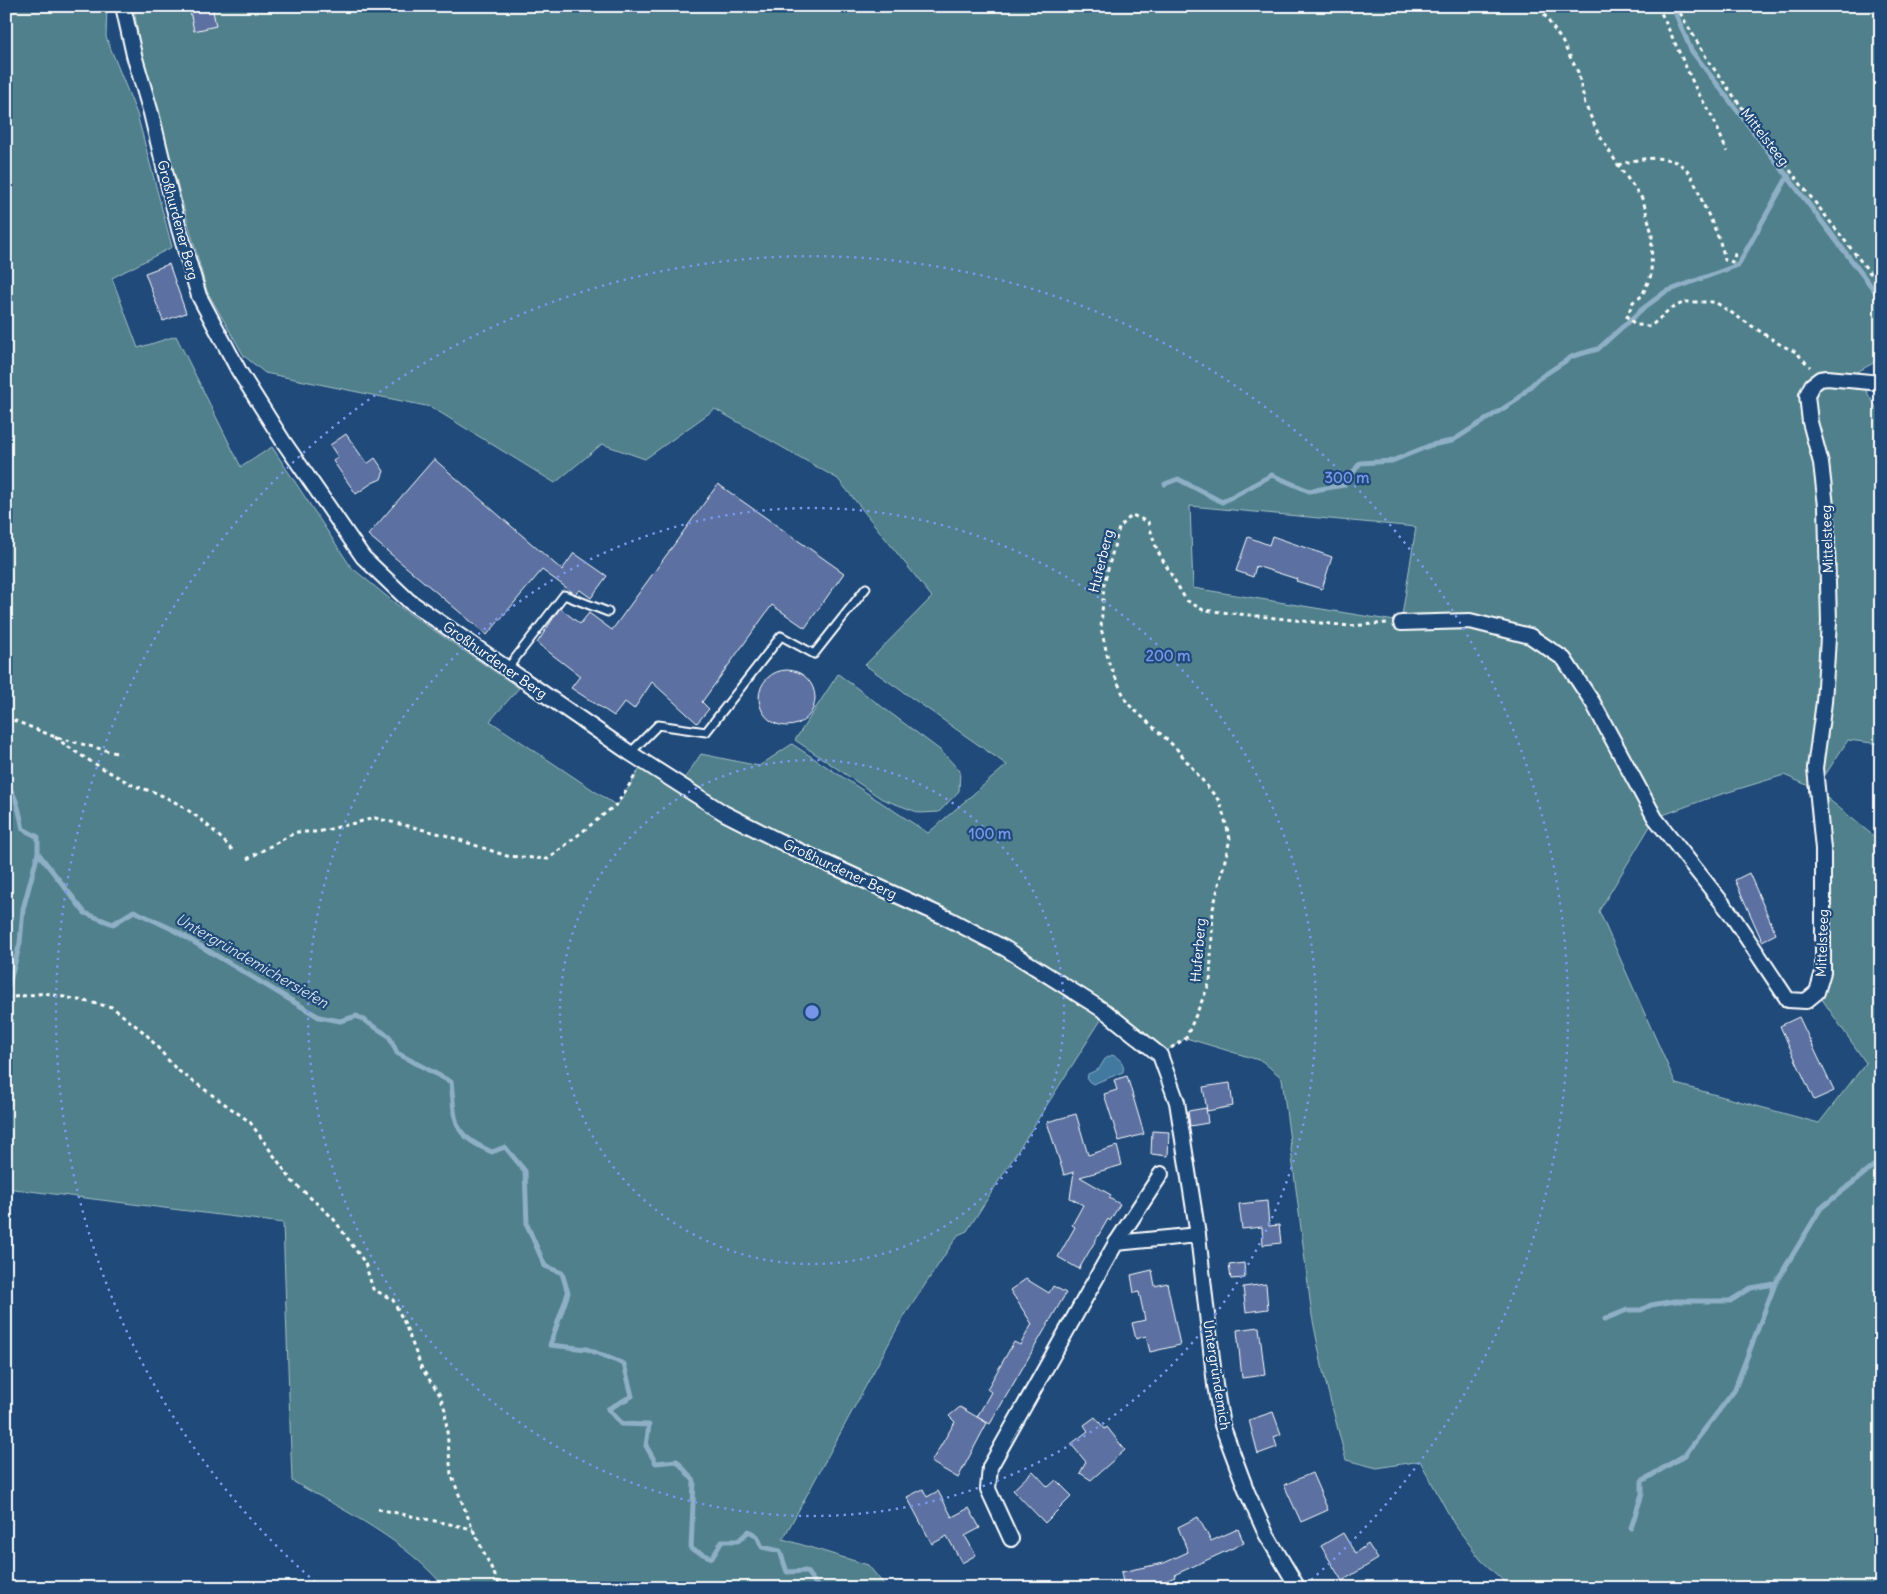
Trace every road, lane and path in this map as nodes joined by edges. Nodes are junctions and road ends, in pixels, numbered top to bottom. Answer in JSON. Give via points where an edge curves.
{"nodes":[{"id":1,"x":124,"y":6,"type":"edge"},
{"id":2,"x":1545,"y":6,"type":"edge"},
{"id":3,"x":1658,"y":6,"type":"edge"},
{"id":4,"x":1676,"y":6,"type":"edge"},
{"id":5,"x":1727,"y":152,"type":"dead end"},
{"id":6,"x":1618,"y":165,"type":"junction"},
{"id":7,"x":1736,"y":250,"type":"dead end"},
{"id":8,"x":1881,"y":287,"type":"edge"},
{"id":9,"x":1820,"y":379,"type":"junction"},
{"id":10,"x":1881,"y":383,"type":"edge"},
{"id":11,"x":866,"y":588,"type":"dead end"},
{"id":12,"x":608,"y":612,"type":"dead end"},
{"id":13,"x":1401,"y":622,"type":"joint"},
{"id":14,"x":507,"y":668,"type":"junction"},
{"id":15,"x":6,"y":717,"type":"edge"},
{"id":16,"x":55,"y":737,"type":"junction"},
{"id":17,"x":630,"y":753,"type":"junction"},
{"id":18,"x":120,"y":754,"type":"dead end"},
{"id":19,"x":644,"y":762,"type":"junction"},
{"id":20,"x":233,"y":851,"type":"dead end"},
{"id":21,"x":247,"y":859,"type":"dead end"},
{"id":22,"x":6,"y":998,"type":"edge"},
{"id":23,"x":1160,"y":1055,"type":"junction"},
{"id":24,"x":1161,"y":1174,"type":"dead end"},
{"id":25,"x":1198,"y":1235,"type":"junction"},
{"id":26,"x":1116,"y":1243,"type":"junction"},
{"id":27,"x":378,"y":1509,"type":"dead end"},
{"id":28,"x":473,"y":1530,"type":"junction"},
{"id":29,"x":1012,"y":1539,"type":"dead end"},
{"id":30,"x":501,"y":1588,"type":"edge"},
{"id":31,"x":1298,"y":1588,"type":"edge"}],
"edges":[{"from":1,"to":14,"type":"street","name":"Großhurdener Berg","via":[[188,265],[217,334],[283,441],[363,557],[409,601]]},
{"from":2,"to":6,"type":"path","via":[[1545,16],[1578,72],[1585,104],[1595,126]]},
{"from":3,"to":5,"type":"path"},
{"from":4,"to":8,"type":"path","name":"Mittelsteeg","via":[[1709,62],[1757,128]]},
{"from":6,"to":7,"type":"path","via":[[1654,157],[1672,162],[1689,173],[1722,246],[1725,260],[1733,262]]},
{"from":6,"to":9,"type":"path","via":[[1643,200],[1652,234],[1650,275],[1642,296],[1633,302],[1627,317],[1636,325],[1651,326],[1670,309],[1685,302],[1715,302],[1796,352]]},
{"from":9,"to":10,"type":"street"},
{"from":9,"to":13,"type":"street","name":"Mittelsteeg","via":[[1807,394],[1826,506],[1829,622],[1824,702],[1815,768],[1822,849],[1823,972],[1817,992],[1806,1001],[1788,1000],[1731,914],[1655,818],[1593,703],[1564,659],[1530,636],[1470,621]]},
{"from":11,"to":17,"type":"lane","via":[[814,654],[781,636],[706,732],[658,725]]},
{"from":12,"to":14,"type":"lane","via":[[564,595]]},
{"from":13,"to":23,"type":"path","name":"Huferberg","via":[[1349,626],[1203,610],[1186,600],[1157,550],[1148,522],[1132,515],[1119,528],[1104,584],[1101,619],[1109,663],[1127,704],[1176,748],[1220,802],[1230,839],[1213,909],[1210,982],[1186,1038]]},
{"from":14,"to":17,"type":"street","name":"Großhurdener Berg"},
{"from":15,"to":16,"type":"path"},
{"from":16,"to":18,"type":"path"},
{"from":16,"to":20,"type":"path","via":[[104,771],[195,814]]},
{"from":17,"to":19,"type":"street","name":"Großhurdener Berg"},
{"from":19,"to":21,"type":"path","via":[[617,804],[548,859],[506,856],[445,835],[375,818],[318,832],[296,832]]},
{"from":19,"to":23,"type":"street","name":"Großhurdener Berg","via":[[724,813],[1006,949],[1106,1012]]},
{"from":22,"to":28,"type":"path","via":[[45,993],[112,1007],[146,1034],[176,1069],[250,1122],[292,1181],[333,1218],[365,1263],[373,1289],[393,1300],[422,1369],[442,1403],[452,1474]]},
{"from":23,"to":25,"type":"street","name":"Untergründemich","via":[[1177,1102]]},
{"from":24,"to":26,"type":"street"},
{"from":25,"to":26,"type":"street"},
{"from":25,"to":31,"type":"street","name":"Untergründemich","via":[[1222,1425],[1266,1534]]},
{"from":26,"to":29,"type":"street","via":[[990,1467],[988,1489]]},
{"from":27,"to":28,"type":"path"},
{"from":28,"to":30,"type":"path"}]}
